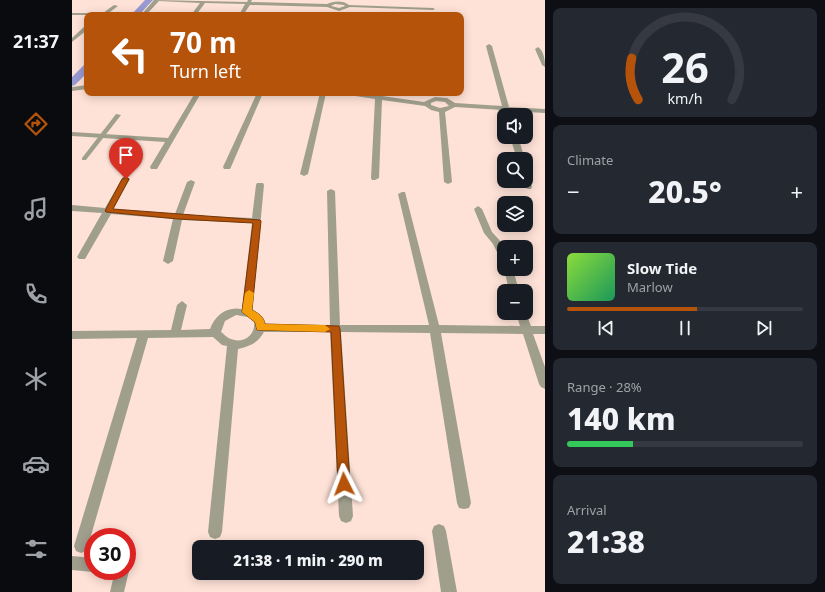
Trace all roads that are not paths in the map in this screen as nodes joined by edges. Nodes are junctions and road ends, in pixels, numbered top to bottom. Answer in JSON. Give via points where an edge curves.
{"nodes":[{"id":1,"x":157,"y":0,"type":"edge"},
{"id":2,"x":161,"y":0,"type":"edge"},
{"id":3,"x":385,"y":0,"type":"edge"},
{"id":4,"x":204,"y":1,"type":"edge"},
{"id":5,"x":249,"y":2,"type":"edge"},
{"id":6,"x":341,"y":2,"type":"edge"},
{"id":7,"x":295,"y":5,"type":"edge"},
{"id":8,"x":116,"y":6,"type":"dead end"},
{"id":9,"x":329,"y":6,"type":"junction"},
{"id":10,"x":348,"y":6,"type":"junction"},
{"id":11,"x":385,"y":7,"type":"junction"},
{"id":12,"x":107,"y":12,"type":"edge"},
{"id":13,"x":146,"y":12,"type":"edge"},
{"id":14,"x":195,"y":12,"type":"edge"},
{"id":15,"x":243,"y":12,"type":"edge"},
{"id":16,"x":338,"y":12,"type":"edge"},
{"id":17,"x":385,"y":12,"type":"edge"},
{"id":18,"x":434,"y":12,"type":"edge"},
{"id":19,"x":72,"y":14,"type":"edge"},
{"id":20,"x":84,"y":14,"type":"edge"},
{"id":21,"x":84,"y":30,"type":"edge"},
{"id":22,"x":72,"y":41,"type":"edge"},
{"id":23,"x":489,"y":46,"type":"dead end"},
{"id":24,"x":538,"y":49,"type":"dead end"},
{"id":25,"x":545,"y":65,"type":"edge"},
{"id":26,"x":84,"y":87,"type":"edge"},
{"id":27,"x":72,"y":89,"type":"edge"},
{"id":28,"x":196,"y":96,"type":"edge"},
{"id":29,"x":259,"y":96,"type":"edge"},
{"id":30,"x":323,"y":96,"type":"edge"},
{"id":31,"x":379,"y":96,"type":"edge"},
{"id":32,"x":384,"y":96,"type":"edge"},
{"id":33,"x":440,"y":96,"type":"edge"},
{"id":34,"x":426,"y":104,"type":"junction"},
{"id":35,"x":452,"y":105,"type":"junction"},
{"id":36,"x":507,"y":108,"type":"edge"},
{"id":37,"x":442,"y":110,"type":"junction"},
{"id":38,"x":497,"y":111,"type":"edge"},
{"id":39,"x":533,"y":112,"type":"edge"},
{"id":40,"x":545,"y":112,"type":"edge"},
{"id":41,"x":118,"y":115,"type":"dead end"},
{"id":42,"x":72,"y":134,"type":"edge"},
{"id":43,"x":102,"y":136,"type":"junction"},
{"id":44,"x":170,"y":140,"type":"junction"},
{"id":45,"x":84,"y":159,"type":"dead end"},
{"id":46,"x":154,"y":167,"type":"dead end"},
{"id":47,"x":227,"y":168,"type":"dead end"},
{"id":48,"x":304,"y":174,"type":"dead end"},
{"id":49,"x":375,"y":178,"type":"dead end"},
{"id":50,"x":126,"y":179,"type":"dead end"},
{"id":51,"x":191,"y":182,"type":"dead end"},
{"id":52,"x":448,"y":182,"type":"dead end"},
{"id":53,"x":260,"y":185,"type":"dead end"},
{"id":54,"x":331,"y":191,"type":"dead end"},
{"id":55,"x":402,"y":194,"type":"dead end"},
{"id":56,"x":72,"y":208,"type":"edge"},
{"id":57,"x":478,"y":209,"type":"dead end"},
{"id":58,"x":108,"y":211,"type":"junction"},
{"id":59,"x":178,"y":217,"type":"junction"},
{"id":60,"x":257,"y":221,"type":"junction"},
{"id":61,"x":497,"y":243,"type":"edge"},
{"id":62,"x":82,"y":257,"type":"dead end"},
{"id":63,"x":168,"y":261,"type":"dead end"},
{"id":64,"x":182,"y":305,"type":"dead end"},
{"id":65,"x":247,"y":312,"type":"junction"},
{"id":66,"x":523,"y":320,"type":"edge"},
{"id":67,"x":261,"y":328,"type":"junction"},
{"id":68,"x":335,"y":329,"type":"junction"},
{"id":69,"x":435,"y":330,"type":"junction"},
{"id":70,"x":526,"y":330,"type":"junction"},
{"id":71,"x":545,"y":330,"type":"edge"},
{"id":72,"x":175,"y":333,"type":"junction"},
{"id":73,"x":215,"y":333,"type":"junction"},
{"id":74,"x":72,"y":335,"type":"edge"},
{"id":75,"x":144,"y":335,"type":"junction"},
{"id":76,"x":233,"y":344,"type":"junction"},
{"id":77,"x":545,"y":384,"type":"edge"},
{"id":78,"x":464,"y":503,"type":"dead end"},
{"id":79,"x":346,"y":516,"type":"dead end"},
{"id":80,"x":439,"y":531,"type":"dead end"},
{"id":81,"x":215,"y":532,"type":"dead end"},
{"id":82,"x":81,"y":546,"type":"dead end"},
{"id":83,"x":72,"y":563,"type":"edge"},
{"id":84,"x":84,"y":564,"type":"edge"},
{"id":85,"x":120,"y":580,"type":"edge"},
{"id":86,"x":117,"y":592,"type":"edge"},
{"id":87,"x":449,"y":592,"type":"edge"}],
"edges":[{"from":1,"to":13,"type":"street"},
{"from":2,"to":4,"type":"street"},
{"from":3,"to":11,"type":"street"},
{"from":4,"to":5,"type":"street"},
{"from":4,"to":14,"type":"street"},
{"from":5,"to":7,"type":"street"},
{"from":5,"to":15,"type":"street"},
{"from":6,"to":9,"type":"street"},
{"from":6,"to":10,"type":"street"},
{"from":7,"to":9,"type":"street"},
{"from":8,"to":12,"type":"lane"},
{"from":9,"to":16,"type":"street"},
{"from":10,"to":11,"type":"street"},
{"from":10,"to":16,"type":"street"},
{"from":11,"to":17,"type":"street"},
{"from":11,"to":18,"type":"street","via":[[433,6]]},
{"from":19,"to":20,"type":"lane"},
{"from":21,"to":22,"type":"lane"},
{"from":23,"to":36,"type":"street"},
{"from":24,"to":25,"type":"street"},
{"from":26,"to":27,"type":"street"},
{"from":28,"to":44,"type":"street"},
{"from":29,"to":47,"type":"street"},
{"from":30,"to":48,"type":"street"},
{"from":31,"to":49,"type":"street"},
{"from":32,"to":34,"type":"street"},
{"from":33,"to":34,"type":"street"},
{"from":33,"to":35,"type":"street"},
{"from":34,"to":37,"type":"street"},
{"from":35,"to":37,"type":"street","via":[[450,109]]},
{"from":35,"to":38,"type":"street"},
{"from":37,"to":52,"type":"street"},
{"from":39,"to":40,"type":"street"},
{"from":41,"to":43,"type":"lane"},
{"from":42,"to":43,"type":"street"},
{"from":43,"to":44,"type":"street"},
{"from":43,"to":45,"type":"lane"},
{"from":44,"to":46,"type":"street"},
{"from":50,"to":58,"type":"street"},
{"from":51,"to":59,"type":"street"},
{"from":53,"to":60,"type":"street"},
{"from":54,"to":68,"type":"street"},
{"from":55,"to":69,"type":"street"},
{"from":56,"to":58,"type":"street"},
{"from":57,"to":61,"type":"street","via":[[488,233]]},
{"from":58,"to":59,"type":"street"},
{"from":58,"to":62,"type":"street"},
{"from":59,"to":60,"type":"street"},
{"from":59,"to":63,"type":"street"},
{"from":60,"to":65,"type":"street"},
{"from":64,"to":72,"type":"street"},
{"from":65,"to":67,"type":"street","via":[[260,321]]},
{"from":65,"to":73,"type":"street","via":[[223,316],[216,324]]},
{"from":66,"to":70,"type":"street"},
{"from":67,"to":68,"type":"street"},
{"from":67,"to":76,"type":"street","via":[[252,340],[243,344]]},
{"from":68,"to":69,"type":"street"},
{"from":68,"to":79,"type":"street"},
{"from":69,"to":70,"type":"street"},
{"from":69,"to":78,"type":"street"},
{"from":70,"to":71,"type":"street"},
{"from":70,"to":77,"type":"street"},
{"from":72,"to":73,"type":"street"},
{"from":72,"to":75,"type":"street"},
{"from":73,"to":76,"type":"street","via":[[222,341]]},
{"from":74,"to":75,"type":"street"},
{"from":75,"to":82,"type":"street"},
{"from":76,"to":81,"type":"street"},
{"from":80,"to":87,"type":"street"},
{"from":83,"to":84,"type":"lane"},
{"from":85,"to":86,"type":"lane"}]}
